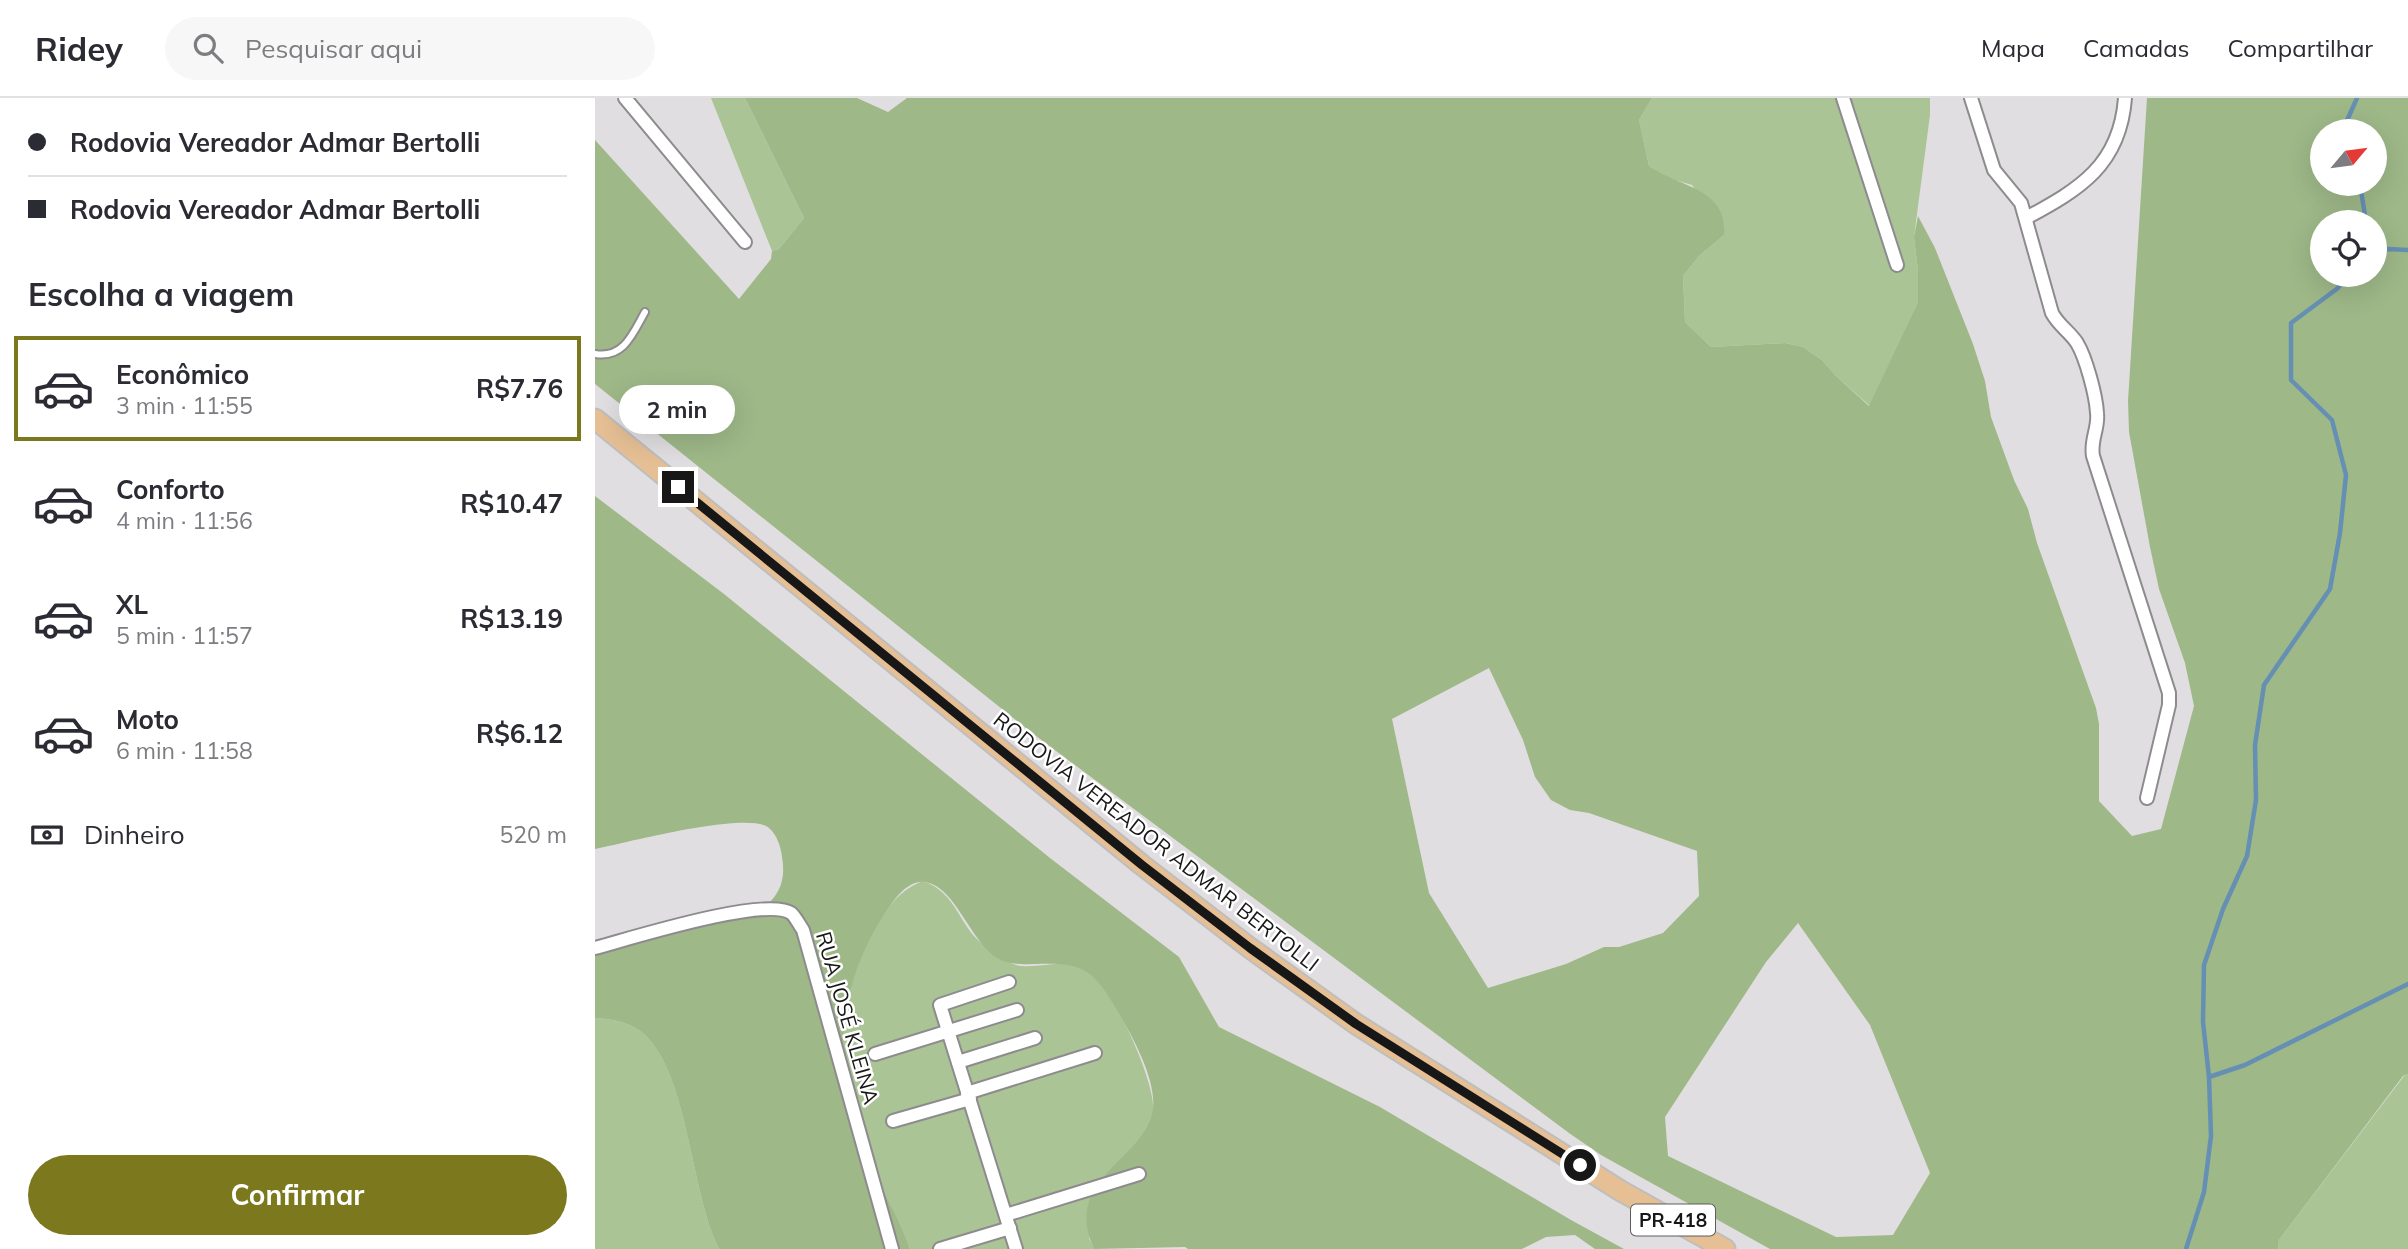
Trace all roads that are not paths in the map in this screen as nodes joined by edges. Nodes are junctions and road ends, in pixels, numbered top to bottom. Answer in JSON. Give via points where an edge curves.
{"nodes":[{"id":1,"x":625,"y":98,"type":"edge"},
{"id":2,"x":1843,"y":98,"type":"edge"},
{"id":3,"x":1971,"y":98,"type":"edge"},
{"id":4,"x":2125,"y":98,"type":"edge"},
{"id":5,"x":2026,"y":218,"type":"junction"},
{"id":6,"x":745,"y":242,"type":"dead end"},
{"id":7,"x":1897,"y":265,"type":"dead end"},
{"id":8,"x":645,"y":312,"type":"dead end"},
{"id":9,"x":595,"y":354,"type":"edge"},
{"id":10,"x":595,"y":419,"type":"edge"},
{"id":11,"x":2147,"y":798,"type":"dead end"},
{"id":12,"x":595,"y":948,"type":"edge"},
{"id":13,"x":1009,"y":982,"type":"dead end"},
{"id":14,"x":1017,"y":1010,"type":"dead end"},
{"id":15,"x":949,"y":1034,"type":"junction"},
{"id":16,"x":1035,"y":1038,"type":"dead end"},
{"id":17,"x":1095,"y":1053,"type":"dead end"},
{"id":18,"x":875,"y":1054,"type":"dead end"},
{"id":19,"x":958,"y":1062,"type":"junction"},
{"id":20,"x":968,"y":1096,"type":"junction"},
{"id":21,"x":893,"y":1122,"type":"dead end"},
{"id":22,"x":1139,"y":1174,"type":"dead end"},
{"id":23,"x":1008,"y":1222,"type":"junction"},
{"id":24,"x":892,"y":1249,"type":"edge"},
{"id":25,"x":940,"y":1249,"type":"edge"},
{"id":26,"x":1016,"y":1249,"type":"edge"},
{"id":27,"x":1725,"y":1249,"type":"edge"}],
"edges":[{"from":1,"to":6,"type":"street"},
{"from":2,"to":7,"type":"street"},
{"from":3,"to":5,"type":"street","via":[[1994,170],[2017,197]]},
{"from":4,"to":5,"type":"street","via":[[2116,142],[2091,177]]},
{"from":5,"to":11,"type":"street","via":[[2052,313],[2081,353],[2097,410],[2093,456],[2169,693]]},
{"from":8,"to":9,"type":"lane","via":[[627,345],[606,356]]},
{"from":10,"to":27,"type":"highway","name":"RODOVIA VEREADOR ADMAR BERTOLLI","number":"PR-418","via":[[1250,948],[1356,1024],[1621,1191]]},
{"from":12,"to":24,"type":"street","name":"RUA JOSÉ KLEINA","via":[[722,915],[770,908],[791,913],[803,930]]},
{"from":13,"to":15,"type":"street","via":[[940,1005]]},
{"from":14,"to":15,"type":"street"},
{"from":15,"to":18,"type":"street"},
{"from":15,"to":19,"type":"street"},
{"from":16,"to":19,"type":"street"},
{"from":17,"to":20,"type":"street"},
{"from":19,"to":20,"type":"street"},
{"from":20,"to":21,"type":"street"},
{"from":20,"to":23,"type":"street"},
{"from":22,"to":23,"type":"street"},
{"from":23,"to":25,"type":"street"},
{"from":23,"to":26,"type":"street"}]}
